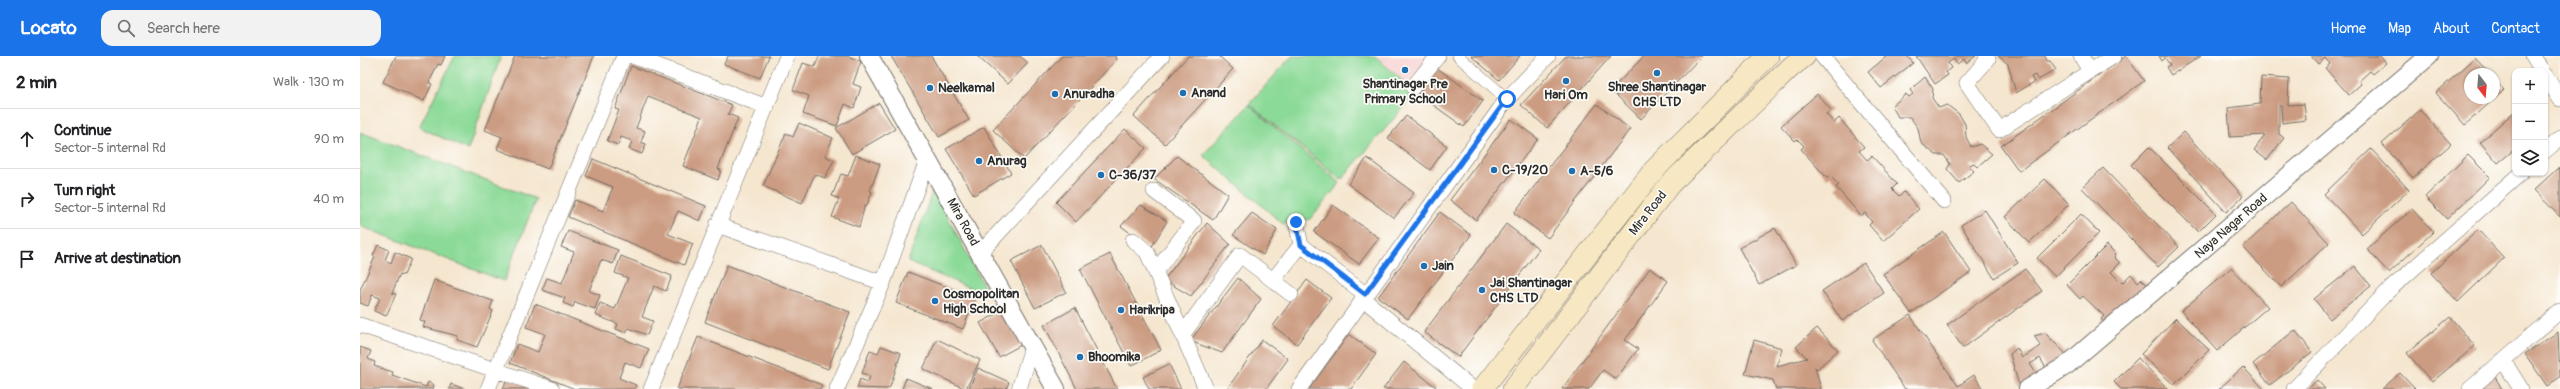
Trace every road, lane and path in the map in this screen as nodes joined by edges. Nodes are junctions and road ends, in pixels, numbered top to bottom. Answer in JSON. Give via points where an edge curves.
{"nodes":[{"id":1,"x":624,"y":56,"type":"edge"},
{"id":2,"x":632,"y":56,"type":"edge"},
{"id":3,"x":788,"y":56,"type":"edge"},
{"id":4,"x":869,"y":56,"type":"edge"},
{"id":5,"x":1162,"y":56,"type":"edge"},
{"id":6,"x":1438,"y":56,"type":"edge"},
{"id":7,"x":1458,"y":56,"type":"edge"},
{"id":8,"x":1548,"y":56,"type":"edge"},
{"id":9,"x":1768,"y":56,"type":"edge"},
{"id":10,"x":1805,"y":56,"type":"edge"},
{"id":11,"x":1822,"y":56,"type":"edge"},
{"id":12,"x":1986,"y":56,"type":"edge"},
{"id":13,"x":2081,"y":56,"type":"edge"},
{"id":14,"x":2114,"y":56,"type":"edge"},
{"id":15,"x":2429,"y":56,"type":"edge"},
{"id":16,"x":2533,"y":56,"type":"edge"},
{"id":17,"x":2540,"y":68,"type":"edge"},
{"id":18,"x":2090,"y":71,"type":"junction"},
{"id":19,"x":2548,"y":80,"type":"edge"},
{"id":20,"x":1412,"y":87,"type":"dead end"},
{"id":21,"x":1507,"y":99,"type":"junction"},
{"id":22,"x":2560,"y":99,"type":"edge"},
{"id":23,"x":767,"y":107,"type":"junction"},
{"id":24,"x":2560,"y":138,"type":"edge"},
{"id":25,"x":2548,"y":148,"type":"edge"},
{"id":26,"x":927,"y":160,"type":"junction"},
{"id":27,"x":2517,"y":176,"type":"edge"},
{"id":28,"x":1154,"y":191,"type":"dead end"},
{"id":29,"x":1944,"y":201,"type":"dead end"},
{"id":30,"x":1296,"y":222,"type":"dead end"},
{"id":31,"x":717,"y":225,"type":"junction"},
{"id":32,"x":1133,"y":240,"type":"dead end"},
{"id":33,"x":1301,"y":245,"type":"junction"},
{"id":34,"x":980,"y":253,"type":"junction"},
{"id":35,"x":1156,"y":271,"type":"junction"},
{"id":36,"x":1273,"y":280,"type":"junction"},
{"id":37,"x":883,"y":282,"type":"junction"},
{"id":38,"x":1291,"y":294,"type":"dead end"},
{"id":39,"x":1364,"y":296,"type":"junction"},
{"id":40,"x":2560,"y":311,"type":"edge"},
{"id":41,"x":360,"y":325,"type":"edge"},
{"id":42,"x":1183,"y":334,"type":"junction"},
{"id":43,"x":1032,"y":346,"type":"junction"},
{"id":44,"x":2503,"y":360,"type":"junction"},
{"id":45,"x":497,"y":370,"type":"junction"},
{"id":46,"x":488,"y":389,"type":"edge"},
{"id":47,"x":552,"y":389,"type":"edge"},
{"id":48,"x":651,"y":389,"type":"edge"},
{"id":49,"x":837,"y":389,"type":"edge"},
{"id":50,"x":1019,"y":389,"type":"edge"},
{"id":51,"x":1056,"y":389,"type":"edge"},
{"id":52,"x":1206,"y":389,"type":"edge"},
{"id":53,"x":1299,"y":389,"type":"edge"},
{"id":54,"x":1473,"y":389,"type":"edge"},
{"id":55,"x":1482,"y":389,"type":"edge"},
{"id":56,"x":1513,"y":389,"type":"edge"},
{"id":57,"x":2028,"y":389,"type":"edge"},
{"id":58,"x":2294,"y":389,"type":"edge"},
{"id":59,"x":2470,"y":389,"type":"edge"},
{"id":60,"x":2521,"y":389,"type":"edge"}],
"edges":[{"from":1,"to":45,"type":"street"},
{"from":2,"to":23,"type":"street"},
{"from":3,"to":23,"type":"street"},
{"from":4,"to":26,"type":"street","name":"Mira Road"},
{"from":5,"to":34,"type":"street"},
{"from":6,"to":20,"type":"street"},
{"from":7,"to":21,"type":"street"},
{"from":8,"to":21,"type":"street"},
{"from":9,"to":55,"type":"main road","name":"Mira Road","via":[[1665,157]]},
{"from":10,"to":56,"type":"main road","name":"Mira Road","via":[[1670,184]]},
{"from":11,"to":29,"type":"street"},
{"from":12,"to":18,"type":"street","via":[[1988,59],[1967,83],[1999,130]]},
{"from":13,"to":18,"type":"street"},
{"from":14,"to":18,"type":"street"},
{"from":15,"to":57,"type":"street","name":"Naya Nagar Road","via":[[2067,365]]},
{"from":16,"to":17,"type":"street"},
{"from":19,"to":22,"type":"street"},
{"from":21,"to":39,"type":"street"},
{"from":23,"to":31,"type":"street"},
{"from":24,"to":25,"type":"street"},
{"from":26,"to":34,"type":"street","name":"Mira Road"},
{"from":26,"to":37,"type":"street"},
{"from":27,"to":58,"type":"street","via":[[2387,292]]},
{"from":28,"to":35,"type":"street","via":[[1194,221]]},
{"from":30,"to":33,"type":"street"},
{"from":31,"to":37,"type":"street"},
{"from":31,"to":48,"type":"street"},
{"from":32,"to":35,"type":"street","via":[[1147,252]]},
{"from":33,"to":36,"type":"street"},
{"from":33,"to":39,"type":"street"},
{"from":34,"to":43,"type":"street","name":"Mira Road"},
{"from":35,"to":42,"type":"street"},
{"from":36,"to":38,"type":"street"},
{"from":36,"to":42,"type":"street","via":[[1240,255]]},
{"from":37,"to":49,"type":"street"},
{"from":39,"to":53,"type":"street"},
{"from":39,"to":54,"type":"street"},
{"from":40,"to":44,"type":"street"},
{"from":41,"to":45,"type":"street"},
{"from":42,"to":52,"type":"street"},
{"from":43,"to":50,"type":"street"},
{"from":43,"to":51,"type":"street","name":"Mira Road"},
{"from":44,"to":59,"type":"street"},
{"from":44,"to":60,"type":"street"},
{"from":45,"to":46,"type":"street"},
{"from":45,"to":47,"type":"street"}]}
